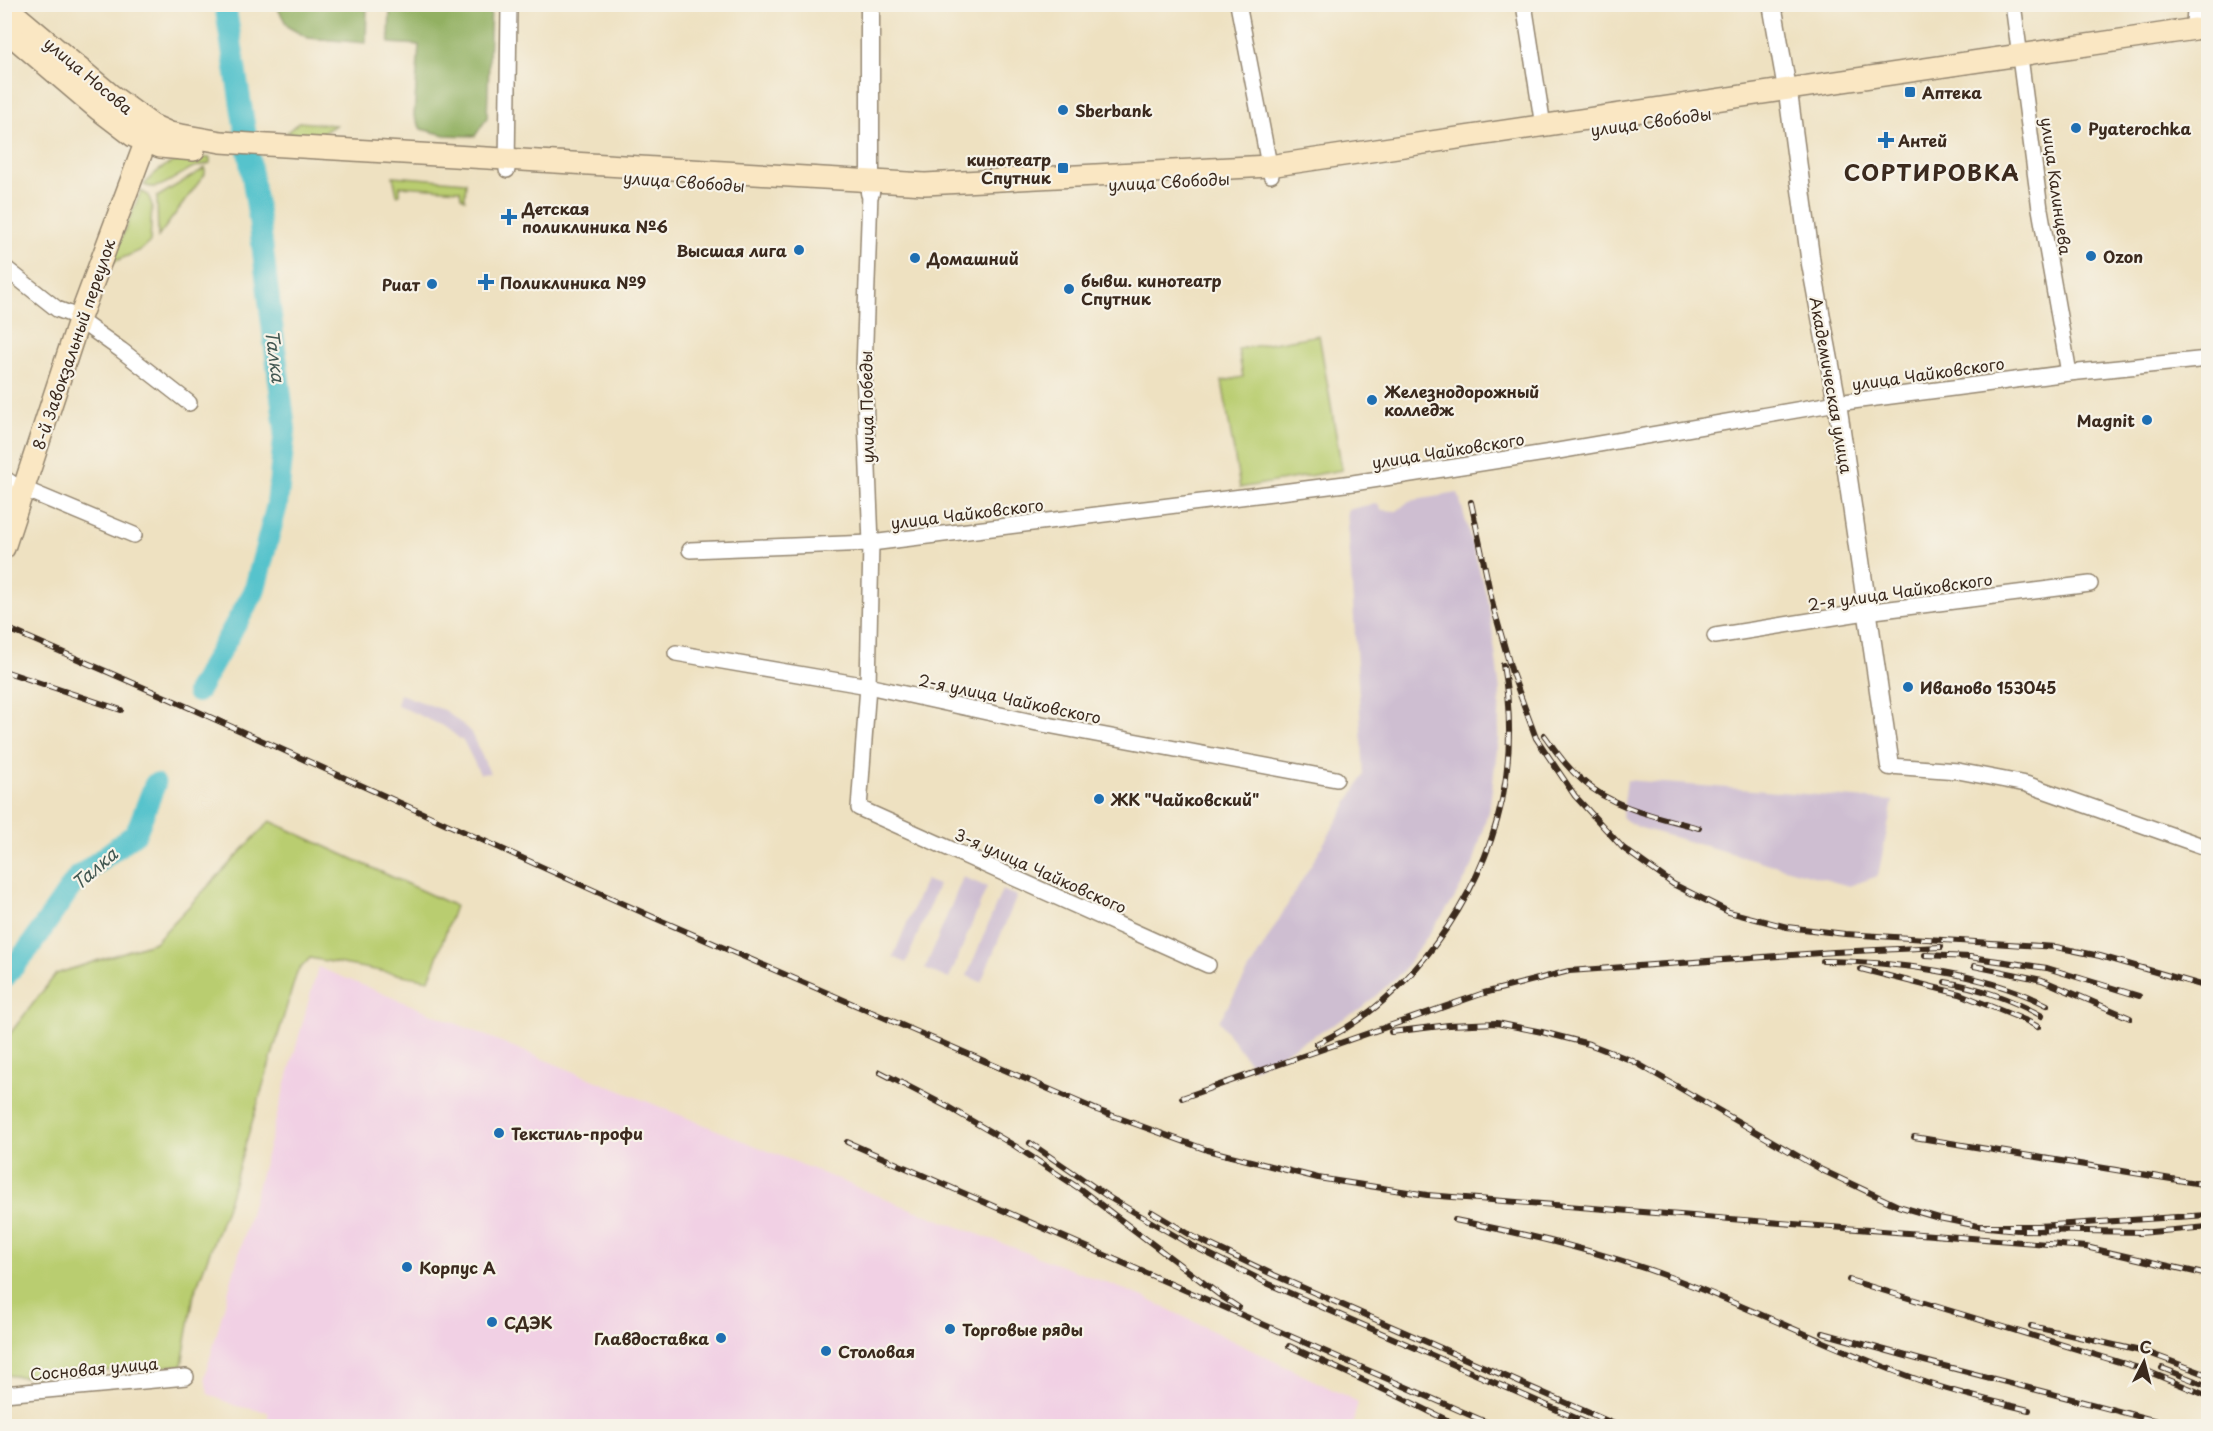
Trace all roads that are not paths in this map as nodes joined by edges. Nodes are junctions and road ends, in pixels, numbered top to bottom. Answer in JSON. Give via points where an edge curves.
{"nodes":[{"id":1,"x":509,"y":4,"type":"edge"},
{"id":2,"x":870,"y":4,"type":"edge"},
{"id":3,"x":1238,"y":4,"type":"edge"},
{"id":4,"x":1524,"y":4,"type":"edge"},
{"id":5,"x":1772,"y":4,"type":"edge"},
{"id":6,"x":2013,"y":4,"type":"edge"},
{"id":7,"x":2197,"y":4,"type":"edge"},
{"id":8,"x":4,"y":5,"type":"edge"},
{"id":9,"x":2202,"y":28,"type":"edge"},
{"id":10,"x":4,"y":29,"type":"edge"},
{"id":11,"x":2021,"y":59,"type":"junction"},
{"id":12,"x":1788,"y":94,"type":"junction"},
{"id":13,"x":1543,"y":126,"type":"junction"},
{"id":14,"x":143,"y":130,"type":"junction"},
{"id":15,"x":508,"y":165,"type":"junction"},
{"id":16,"x":1270,"y":171,"type":"junction"},
{"id":17,"x":870,"y":187,"type":"junction"},
{"id":18,"x":4,"y":267,"type":"edge"},
{"id":19,"x":74,"y":317,"type":"junction"},
{"id":20,"x":2208,"y":359,"type":"edge"},
{"id":21,"x":2069,"y":372,"type":"junction"},
{"id":22,"x":189,"y":403,"type":"dead end"},
{"id":23,"x":1837,"y":403,"type":"junction"},
{"id":24,"x":14,"y":484,"type":"edge"},
{"id":25,"x":4,"y":515,"type":"edge"},
{"id":26,"x":134,"y":535,"type":"dead end"},
{"id":27,"x":871,"y":543,"type":"junction"},
{"id":28,"x":4,"y":548,"type":"edge"},
{"id":29,"x":690,"y":550,"type":"dead end"},
{"id":30,"x":2090,"y":584,"type":"dead end"},
{"id":31,"x":1866,"y":612,"type":"junction"},
{"id":32,"x":1715,"y":636,"type":"dead end"},
{"id":33,"x":676,"y":653,"type":"dead end"},
{"id":34,"x":868,"y":686,"type":"junction"},
{"id":35,"x":1890,"y":766,"type":"joint"},
{"id":36,"x":1336,"y":779,"type":"dead end"},
{"id":37,"x":859,"y":808,"type":"joint"},
{"id":38,"x":2208,"y":848,"type":"edge"},
{"id":39,"x":1208,"y":965,"type":"dead end"},
{"id":40,"x":186,"y":1377,"type":"dead end"},
{"id":41,"x":4,"y":1394,"type":"edge"}],
"edges":[{"from":1,"to":15,"type":"street"},
{"from":2,"to":17,"type":"street","name":"улица Победы"},
{"from":3,"to":16,"type":"street"},
{"from":4,"to":13,"type":"street"},
{"from":5,"to":12,"type":"street","name":"Академическая улица"},
{"from":6,"to":11,"type":"street","name":"улица Калинцева"},
{"from":7,"to":9,"type":"street"},
{"from":8,"to":14,"type":"main road","name":"улица Носова"},
{"from":9,"to":11,"type":"main road","name":"улица Свободы"},
{"from":10,"to":14,"type":"main road","name":"улица Носова","via":[[99,110]]},
{"from":11,"to":12,"type":"main road","name":"улица Свободы"},
{"from":11,"to":21,"type":"street","name":"улица Калинцева","via":[[2040,209]]},
{"from":12,"to":13,"type":"main road","name":"улица Свободы"},
{"from":12,"to":16,"type":"main road","name":"улица Свободы"},
{"from":12,"to":23,"type":"street","name":"Академическая улица","via":[[1811,264]]},
{"from":13,"to":16,"type":"main road","name":"улица Свободы"},
{"from":14,"to":15,"type":"main road","name":"улица Свободы","via":[[160,147],[221,147]]},
{"from":14,"to":19,"type":"main road","name":"8-й Завокзальный переулок"},
{"from":15,"to":17,"type":"main road","name":"улица Свободы"},
{"from":16,"to":17,"type":"main road","name":"улица Свободы","via":[[926,194]]},
{"from":17,"to":27,"type":"street","name":"улица Победы","via":[[864,370]]},
{"from":18,"to":19,"type":"street","via":[[57,309]]},
{"from":19,"to":22,"type":"street"},
{"from":19,"to":24,"type":"main road","name":"8-й Завокзальный переулок"},
{"from":20,"to":21,"type":"street","name":"улица Чайковского"},
{"from":21,"to":23,"type":"street","name":"улица Чайковского"},
{"from":23,"to":27,"type":"street","name":"улица Чайковского","via":[[1353,483]]},
{"from":23,"to":31,"type":"street","name":"Академическая улица"},
{"from":24,"to":25,"type":"main road","name":"8-й Завокзальный переулок"},
{"from":24,"to":26,"type":"street"},
{"from":24,"to":28,"type":"main road","name":"8-й Завокзальный переулок"},
{"from":27,"to":29,"type":"street","name":"улица Чайковского"},
{"from":27,"to":34,"type":"street","name":"улица Победы"},
{"from":30,"to":31,"type":"street","name":"2-я улица Чайковского"},
{"from":31,"to":32,"type":"street","name":"2-я улица Чайковского"},
{"from":31,"to":35,"type":"street","name":"Академическая улица"},
{"from":33,"to":34,"type":"street","name":"2-я улица Чайковского"},
{"from":34,"to":36,"type":"street","name":"2-я улица Чайковского","via":[[1037,723]]},
{"from":34,"to":37,"type":"street","name":"улица Победы"},
{"from":35,"to":38,"type":"street","via":[[1958,771],[2026,784]]},
{"from":37,"to":39,"type":"street","name":"3-я улица Чайковского"},
{"from":40,"to":41,"type":"street","name":"Сосновая улица"}]}
